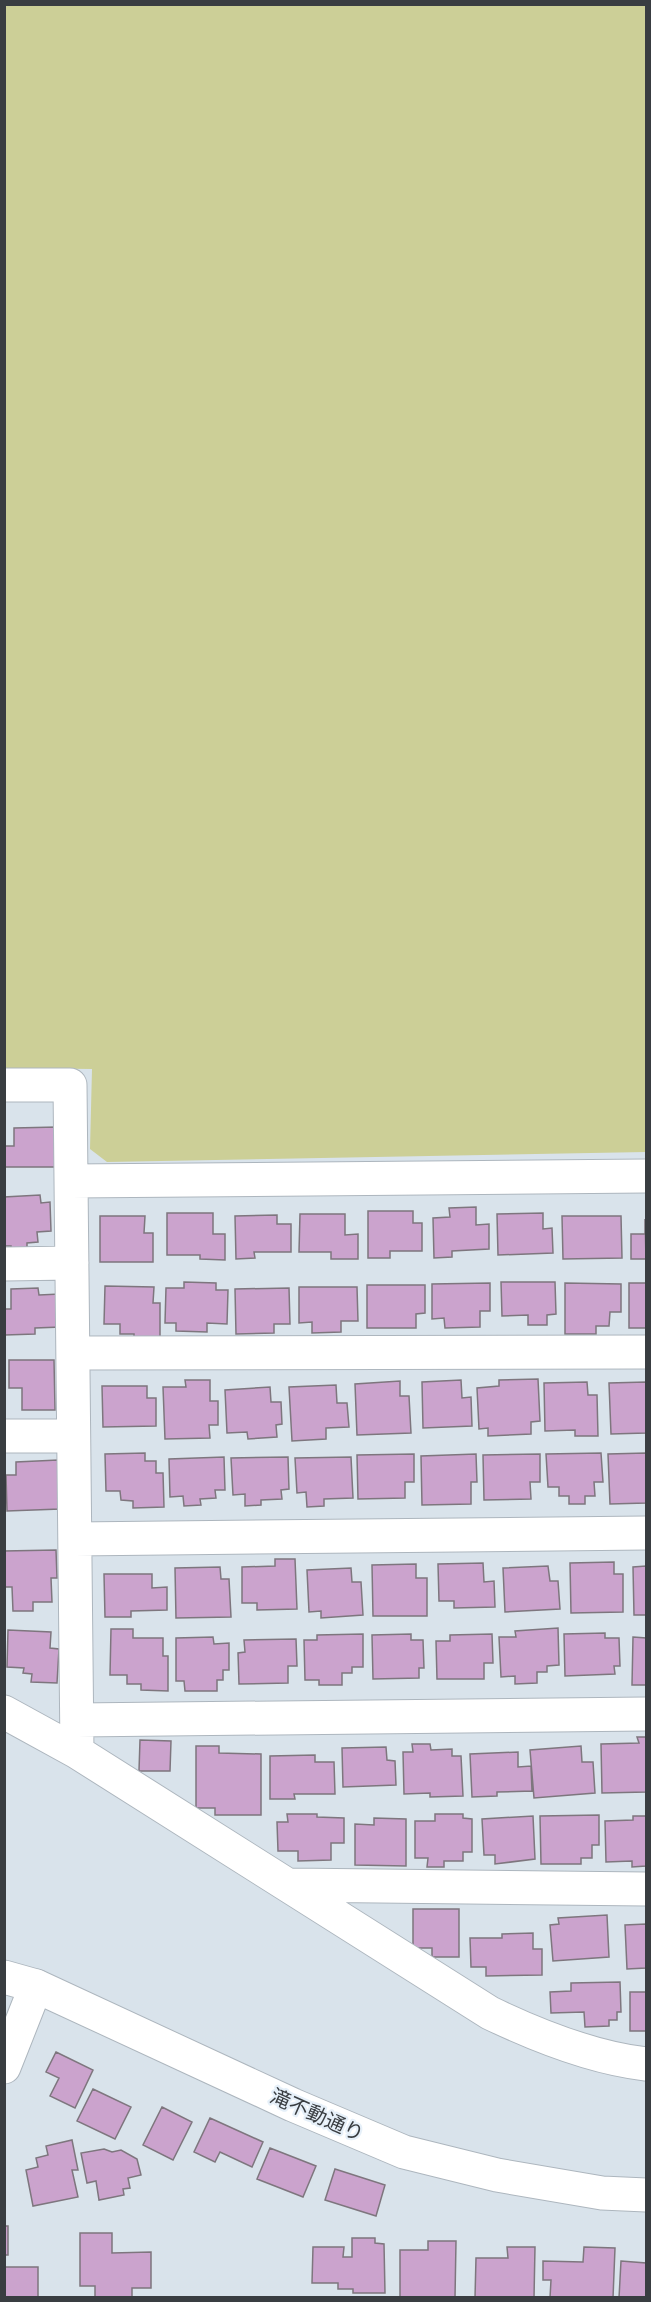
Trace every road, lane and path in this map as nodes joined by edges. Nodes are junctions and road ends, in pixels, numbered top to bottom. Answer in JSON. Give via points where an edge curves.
{"nodes":[{"id":1,"x":4,"y":1085,"type":"edge"},
{"id":2,"x":646,"y":1176,"type":"edge"},
{"id":3,"x":71,"y":1181,"type":"junction"},
{"id":4,"x":72,"y":1263,"type":"junction"},
{"id":5,"x":4,"y":1264,"type":"edge"},
{"id":6,"x":646,"y":1352,"type":"edge"},
{"id":7,"x":73,"y":1353,"type":"junction"},
{"id":8,"x":4,"y":1436,"type":"edge"},
{"id":9,"x":74,"y":1436,"type":"junction"},
{"id":10,"x":646,"y":1533,"type":"edge"},
{"id":11,"x":75,"y":1539,"type":"junction"},
{"id":12,"x":4,"y":1712,"type":"edge"},
{"id":13,"x":646,"y":1714,"type":"edge"},
{"id":14,"x":77,"y":1720,"type":"junction"},
{"id":15,"x":77,"y":1752,"type":"junction"},
{"id":16,"x":291,"y":1885,"type":"junction"},
{"id":17,"x":646,"y":1889,"type":"edge"},
{"id":18,"x":4,"y":1977,"type":"edge"},
{"id":19,"x":36,"y":1986,"type":"junction"},
{"id":20,"x":646,"y":2064,"type":"edge"},
{"id":21,"x":4,"y":2067,"type":"edge"},
{"id":22,"x":646,"y":2195,"type":"edge"}],
"edges":[{"from":1,"to":3,"type":"street","via":[[70,1085]]},
{"from":2,"to":3,"type":"street"},
{"from":3,"to":4,"type":"street"},
{"from":4,"to":5,"type":"street"},
{"from":4,"to":7,"type":"street"},
{"from":6,"to":7,"type":"street"},
{"from":7,"to":9,"type":"street"},
{"from":8,"to":9,"type":"street"},
{"from":9,"to":11,"type":"street"},
{"from":10,"to":11,"type":"street"},
{"from":11,"to":14,"type":"street"},
{"from":12,"to":15,"type":"street"},
{"from":13,"to":14,"type":"street"},
{"from":14,"to":15,"type":"street"},
{"from":15,"to":16,"type":"street"},
{"from":16,"to":17,"type":"street"},
{"from":16,"to":20,"type":"street","via":[[490,2013],[530,2032],[584,2050]]},
{"from":18,"to":19,"type":"street","name":"滝不動通り"},
{"from":19,"to":21,"type":"street"},
{"from":19,"to":22,"type":"street","name":"滝不動通り","via":[[404,2152],[497,2175],[602,2193]]}]}
